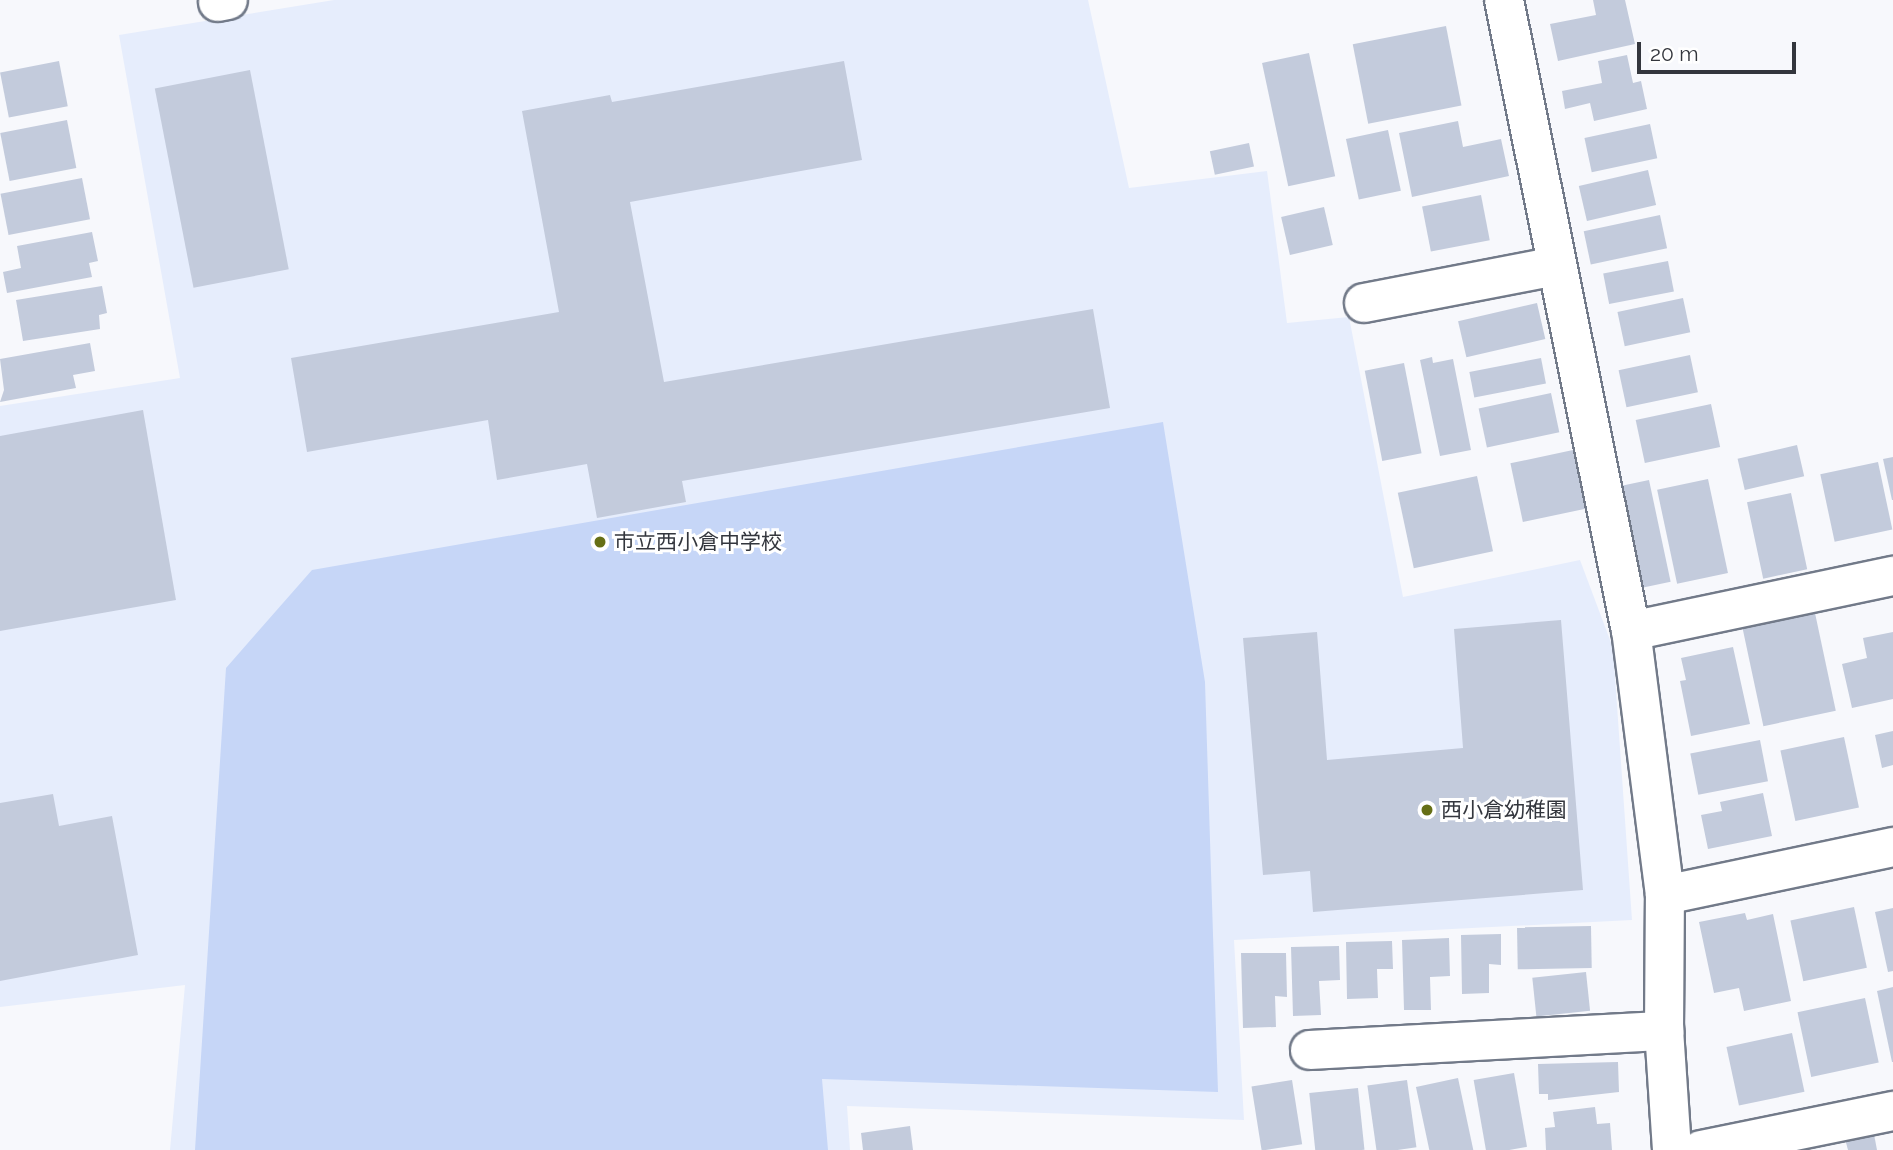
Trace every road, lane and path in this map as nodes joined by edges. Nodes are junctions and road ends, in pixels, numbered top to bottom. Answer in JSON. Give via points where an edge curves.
{"nodes":[{"id":1,"x":1504,"y":0,"type":"edge"},
{"id":2,"x":1556,"y":266,"type":"junction"},
{"id":3,"x":1364,"y":303,"type":"dead end"},
{"id":4,"x":1893,"y":576,"type":"edge"},
{"id":5,"x":1631,"y":631,"type":"junction"},
{"id":6,"x":1893,"y":847,"type":"edge"},
{"id":7,"x":1665,"y":895,"type":"junction"},
{"id":8,"x":1664,"y":1031,"type":"junction"},
{"id":9,"x":1310,"y":1050,"type":"dead end"},
{"id":10,"x":1893,"y":1111,"type":"edge"},
{"id":11,"x":1672,"y":1150,"type":"edge"},
{"id":12,"x":1701,"y":1150,"type":"edge"}],
"edges":[{"from":1,"to":2,"type":"street"},
{"from":2,"to":3,"type":"street"},
{"from":2,"to":5,"type":"street"},
{"from":4,"to":5,"type":"street"},
{"from":5,"to":7,"type":"street"},
{"from":6,"to":7,"type":"street"},
{"from":7,"to":8,"type":"street"},
{"from":8,"to":9,"type":"street"},
{"from":8,"to":11,"type":"street"},
{"from":10,"to":12,"type":"street"}]}
